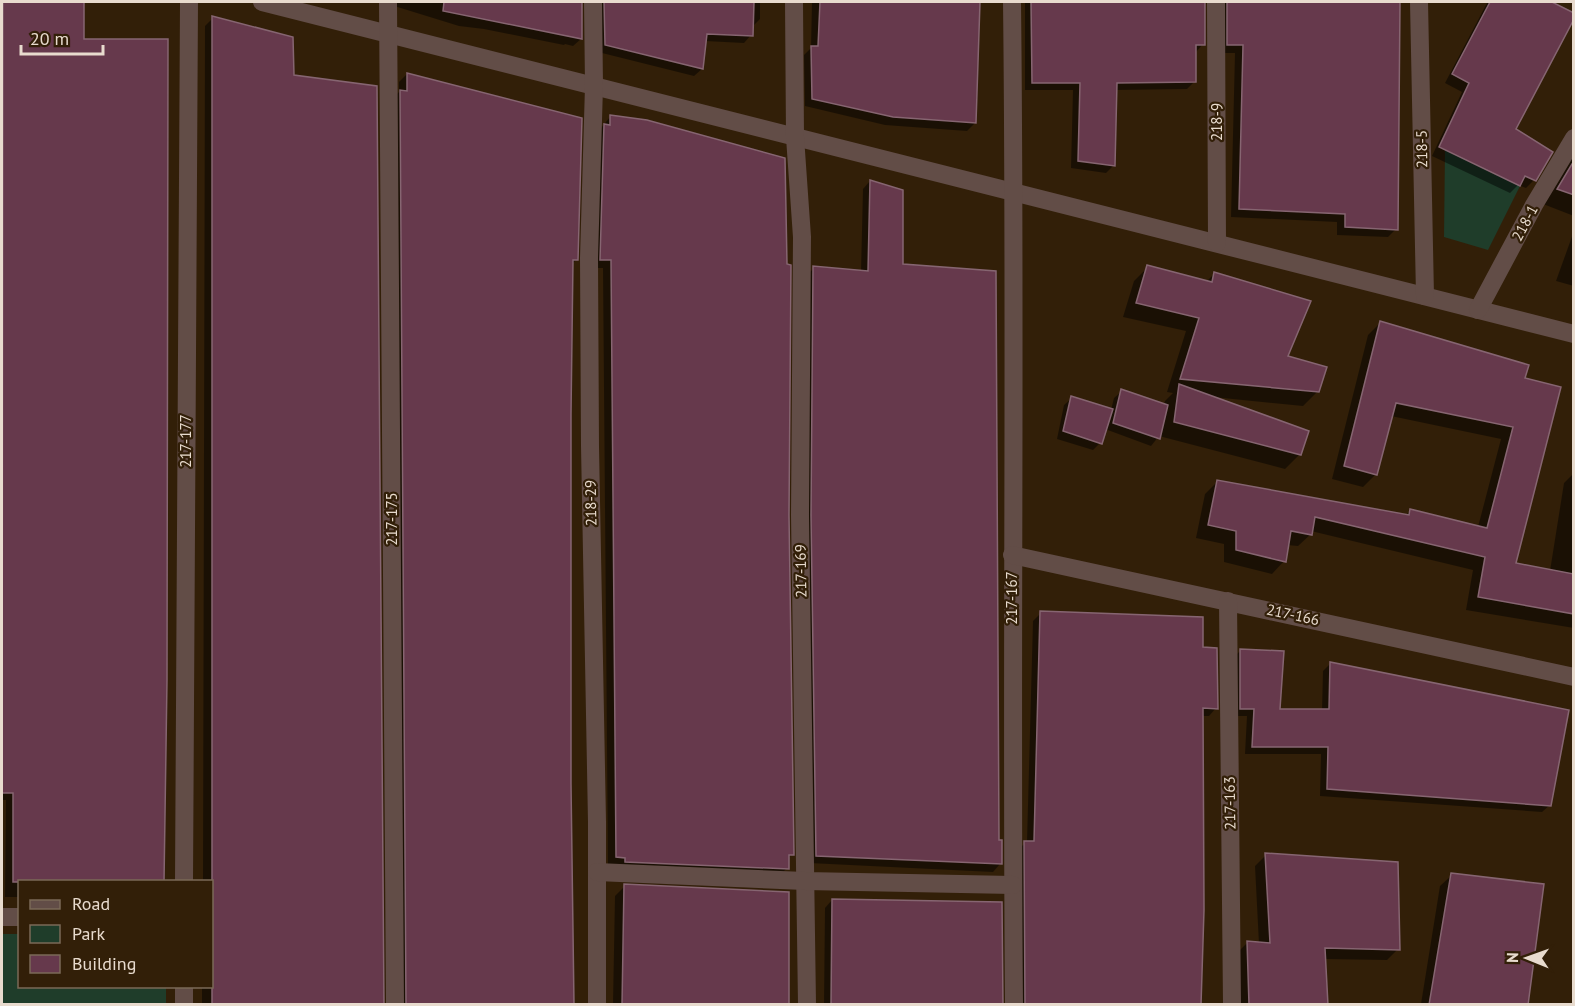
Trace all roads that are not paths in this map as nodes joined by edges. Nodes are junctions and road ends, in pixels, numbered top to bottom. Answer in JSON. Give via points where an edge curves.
{"nodes":[{"id":1,"x":189,"y":2,"type":"edge"},
{"id":2,"x":262,"y":2,"type":"edge"},
{"id":3,"x":388,"y":2,"type":"edge"},
{"id":4,"x":593,"y":2,"type":"edge"},
{"id":5,"x":794,"y":2,"type":"edge"},
{"id":6,"x":1012,"y":2,"type":"edge"},
{"id":7,"x":1216,"y":2,"type":"edge"},
{"id":8,"x":1419,"y":2,"type":"edge"},
{"id":9,"x":389,"y":34,"type":"junction"},
{"id":10,"x":594,"y":86,"type":"junction"},
{"id":11,"x":795,"y":137,"type":"junction"},
{"id":12,"x":1574,"y":138,"type":"edge"},
{"id":13,"x":1015,"y":192,"type":"junction"},
{"id":14,"x":1217,"y":243,"type":"junction"},
{"id":15,"x":1425,"y":296,"type":"junction"},
{"id":16,"x":1478,"y":310,"type":"junction"},
{"id":17,"x":1574,"y":334,"type":"edge"},
{"id":18,"x":1012,"y":555,"type":"junction"},
{"id":19,"x":1228,"y":601,"type":"junction"},
{"id":20,"x":1574,"y":677,"type":"edge"},
{"id":21,"x":597,"y":872,"type":"junction"},
{"id":22,"x":184,"y":880,"type":"edge"},
{"id":23,"x":805,"y":881,"type":"junction"},
{"id":24,"x":1013,"y":885,"type":"junction"},
{"id":25,"x":2,"y":917,"type":"edge"},
{"id":26,"x":18,"y":917,"type":"edge"},
{"id":27,"x":184,"y":988,"type":"edge"},
{"id":28,"x":184,"y":1005,"type":"edge"},
{"id":29,"x":395,"y":1005,"type":"edge"},
{"id":30,"x":597,"y":1005,"type":"edge"},
{"id":31,"x":807,"y":1005,"type":"edge"},
{"id":32,"x":1014,"y":1005,"type":"edge"},
{"id":33,"x":1232,"y":1005,"type":"edge"}],
"edges":[{"from":1,"to":22,"type":"street","name":"217-177"},
{"from":2,"to":9,"type":"street"},
{"from":3,"to":9,"type":"street","name":"217-175"},
{"from":4,"to":10,"type":"street","name":"218-29"},
{"from":5,"to":11,"type":"street","name":"217-169"},
{"from":6,"to":13,"type":"street","name":"217-167"},
{"from":7,"to":14,"type":"street","name":"218-9"},
{"from":8,"to":15,"type":"street","name":"218-5"},
{"from":9,"to":10,"type":"street"},
{"from":9,"to":29,"type":"street","name":"217-175"},
{"from":10,"to":11,"type":"street"},
{"from":10,"to":21,"type":"street","name":"218-29","via":[[589,258]]},
{"from":11,"to":13,"type":"street"},
{"from":11,"to":23,"type":"street","name":"217-169","via":[[802,237],[800,515]]},
{"from":12,"to":16,"type":"street","name":"218-1"},
{"from":13,"to":14,"type":"street"},
{"from":13,"to":18,"type":"street","name":"217-167"},
{"from":14,"to":15,"type":"street"},
{"from":15,"to":16,"type":"street"},
{"from":16,"to":17,"type":"street"},
{"from":18,"to":19,"type":"street","name":"217-166"},
{"from":18,"to":24,"type":"street","name":"217-167"},
{"from":19,"to":20,"type":"street","name":"217-166"},
{"from":19,"to":33,"type":"street","name":"217-163"},
{"from":21,"to":23,"type":"street"},
{"from":21,"to":30,"type":"street","name":"218-29"},
{"from":23,"to":24,"type":"street"},
{"from":23,"to":31,"type":"street","name":"217-169"},
{"from":24,"to":32,"type":"street","name":"217-167"},
{"from":25,"to":26,"type":"street"},
{"from":27,"to":28,"type":"street"}]}
